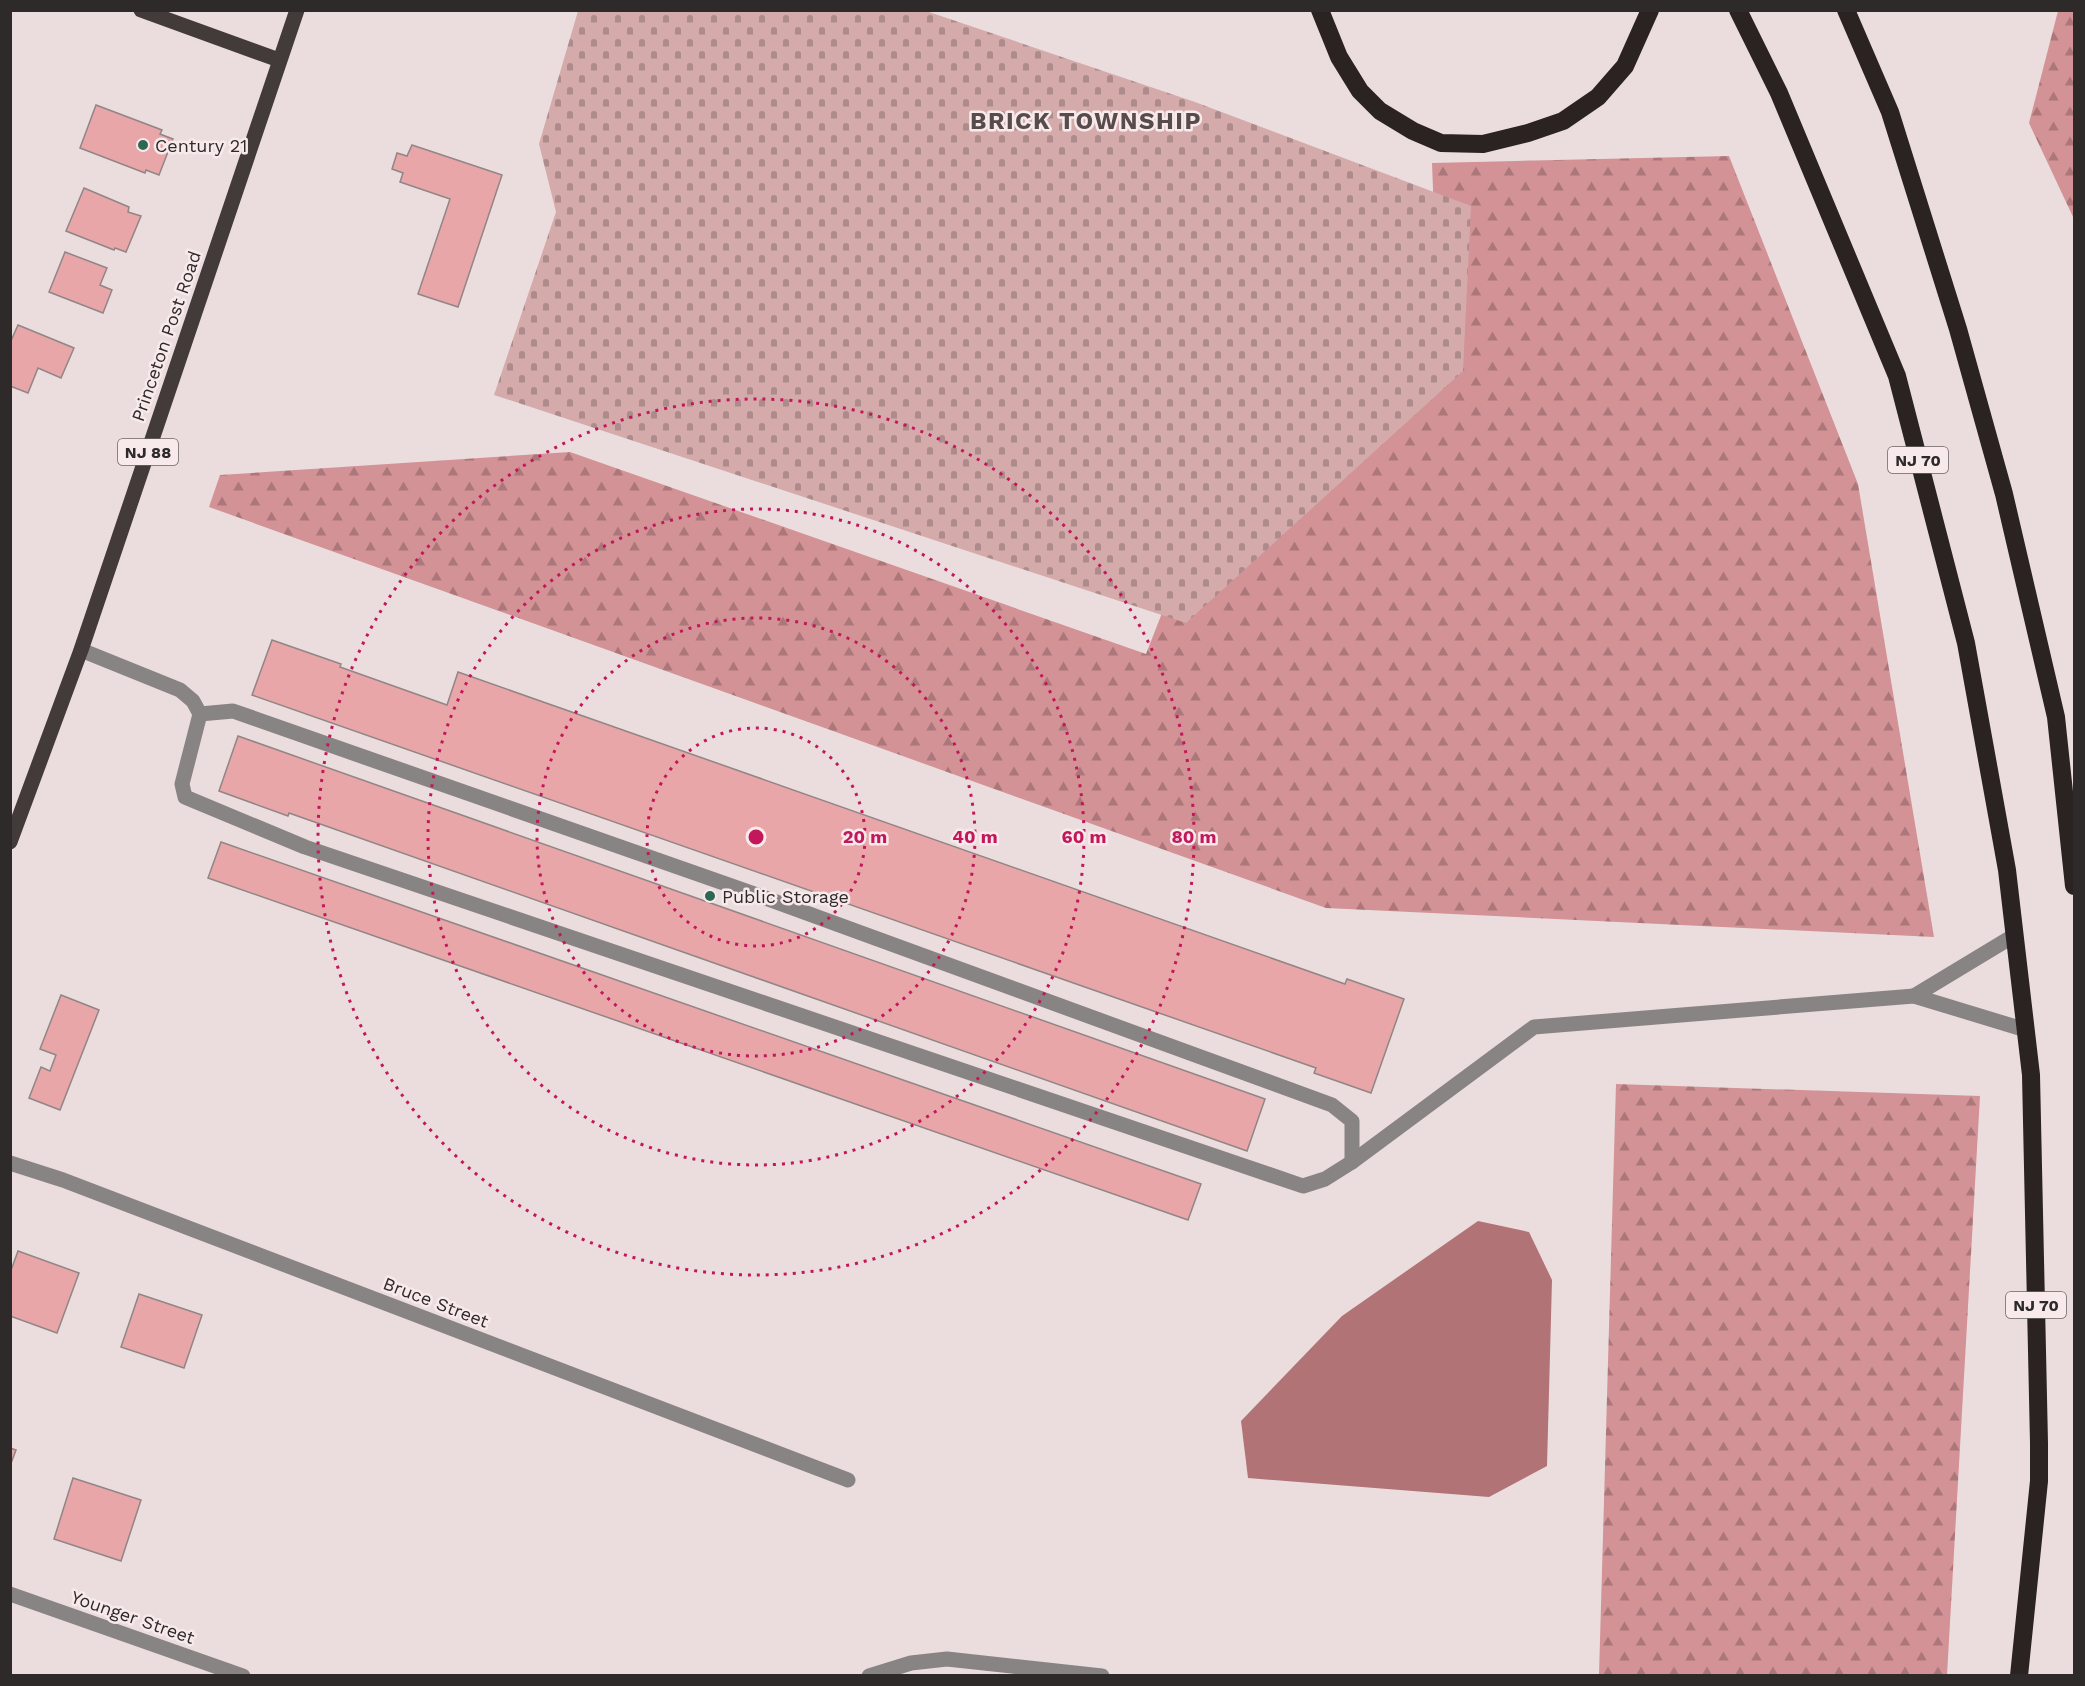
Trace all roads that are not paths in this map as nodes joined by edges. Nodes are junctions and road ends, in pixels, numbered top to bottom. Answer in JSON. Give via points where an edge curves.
{"nodes":[{"id":1,"x":141,"y":10,"type":"edge"},
{"id":2,"x":297,"y":10,"type":"edge"},
{"id":3,"x":1320,"y":10,"type":"edge"},
{"id":4,"x":1650,"y":10,"type":"edge"},
{"id":5,"x":1738,"y":10,"type":"edge"},
{"id":6,"x":1846,"y":10,"type":"edge"},
{"id":7,"x":279,"y":60,"type":"junction"},
{"id":8,"x":81,"y":650,"type":"junction"},
{"id":9,"x":200,"y":714,"type":"junction"},
{"id":10,"x":10,"y":842,"type":"edge"},
{"id":11,"x":2074,"y":886,"type":"edge"},
{"id":12,"x":2015,"y":934,"type":"junction"},
{"id":13,"x":1914,"y":996,"type":"junction"},
{"id":14,"x":2026,"y":1030,"type":"junction"},
{"id":15,"x":10,"y":1162,"type":"edge"},
{"id":16,"x":1352,"y":1162,"type":"junction"},
{"id":17,"x":848,"y":1480,"type":"dead end"},
{"id":18,"x":10,"y":1594,"type":"edge"},
{"id":19,"x":243,"y":1676,"type":"edge"},
{"id":20,"x":869,"y":1676,"type":"edge"},
{"id":21,"x":1102,"y":1676,"type":"edge"},
{"id":22,"x":2019,"y":1676,"type":"edge"}],
"edges":[{"from":1,"to":7,"type":"main road"},
{"from":2,"to":7,"type":"main road","name":"Princeton Post Road","number":"NJ 88"},
{"from":3,"to":4,"type":"highway","via":[[1339,57],[1360,91],[1380,111],[1441,142],[1483,144],[1563,121],[1598,97],[1625,66]]},
{"from":5,"to":12,"type":"highway","number":"NJ 70","via":[[1779,93],[1897,376],[1966,643]]},
{"from":6,"to":11,"type":"highway","via":[[1890,112],[1958,329],[2004,494],[2056,717]]},
{"from":7,"to":8,"type":"main road","name":"Princeton Post Road","number":"NJ 88"},
{"from":8,"to":9,"type":"street","via":[[180,690],[194,701]]},
{"from":8,"to":10,"type":"main road","name":"Princeton Post Road","number":"NJ 88"},
{"from":9,"to":16,"type":"street","via":[[233,711],[749,892],[1332,1105],[1352,1121]]},
{"from":9,"to":16,"type":"street","via":[[182,784],[185,797],[305,847],[1303,1186],[1325,1179]]},
{"from":12,"to":13,"type":"street"},
{"from":12,"to":14,"type":"highway","number":"NJ 70"},
{"from":13,"to":14,"type":"street"},
{"from":13,"to":16,"type":"street","via":[[1534,1027]]},
{"from":14,"to":22,"type":"highway","number":"NJ 70","via":[[2031,1075],[2039,1481]]},
{"from":15,"to":17,"type":"street","name":"Bruce Street"},
{"from":18,"to":19,"type":"street","name":"Younger Street"},
{"from":20,"to":21,"type":"street","via":[[911,1663],[947,1659]]}]}
